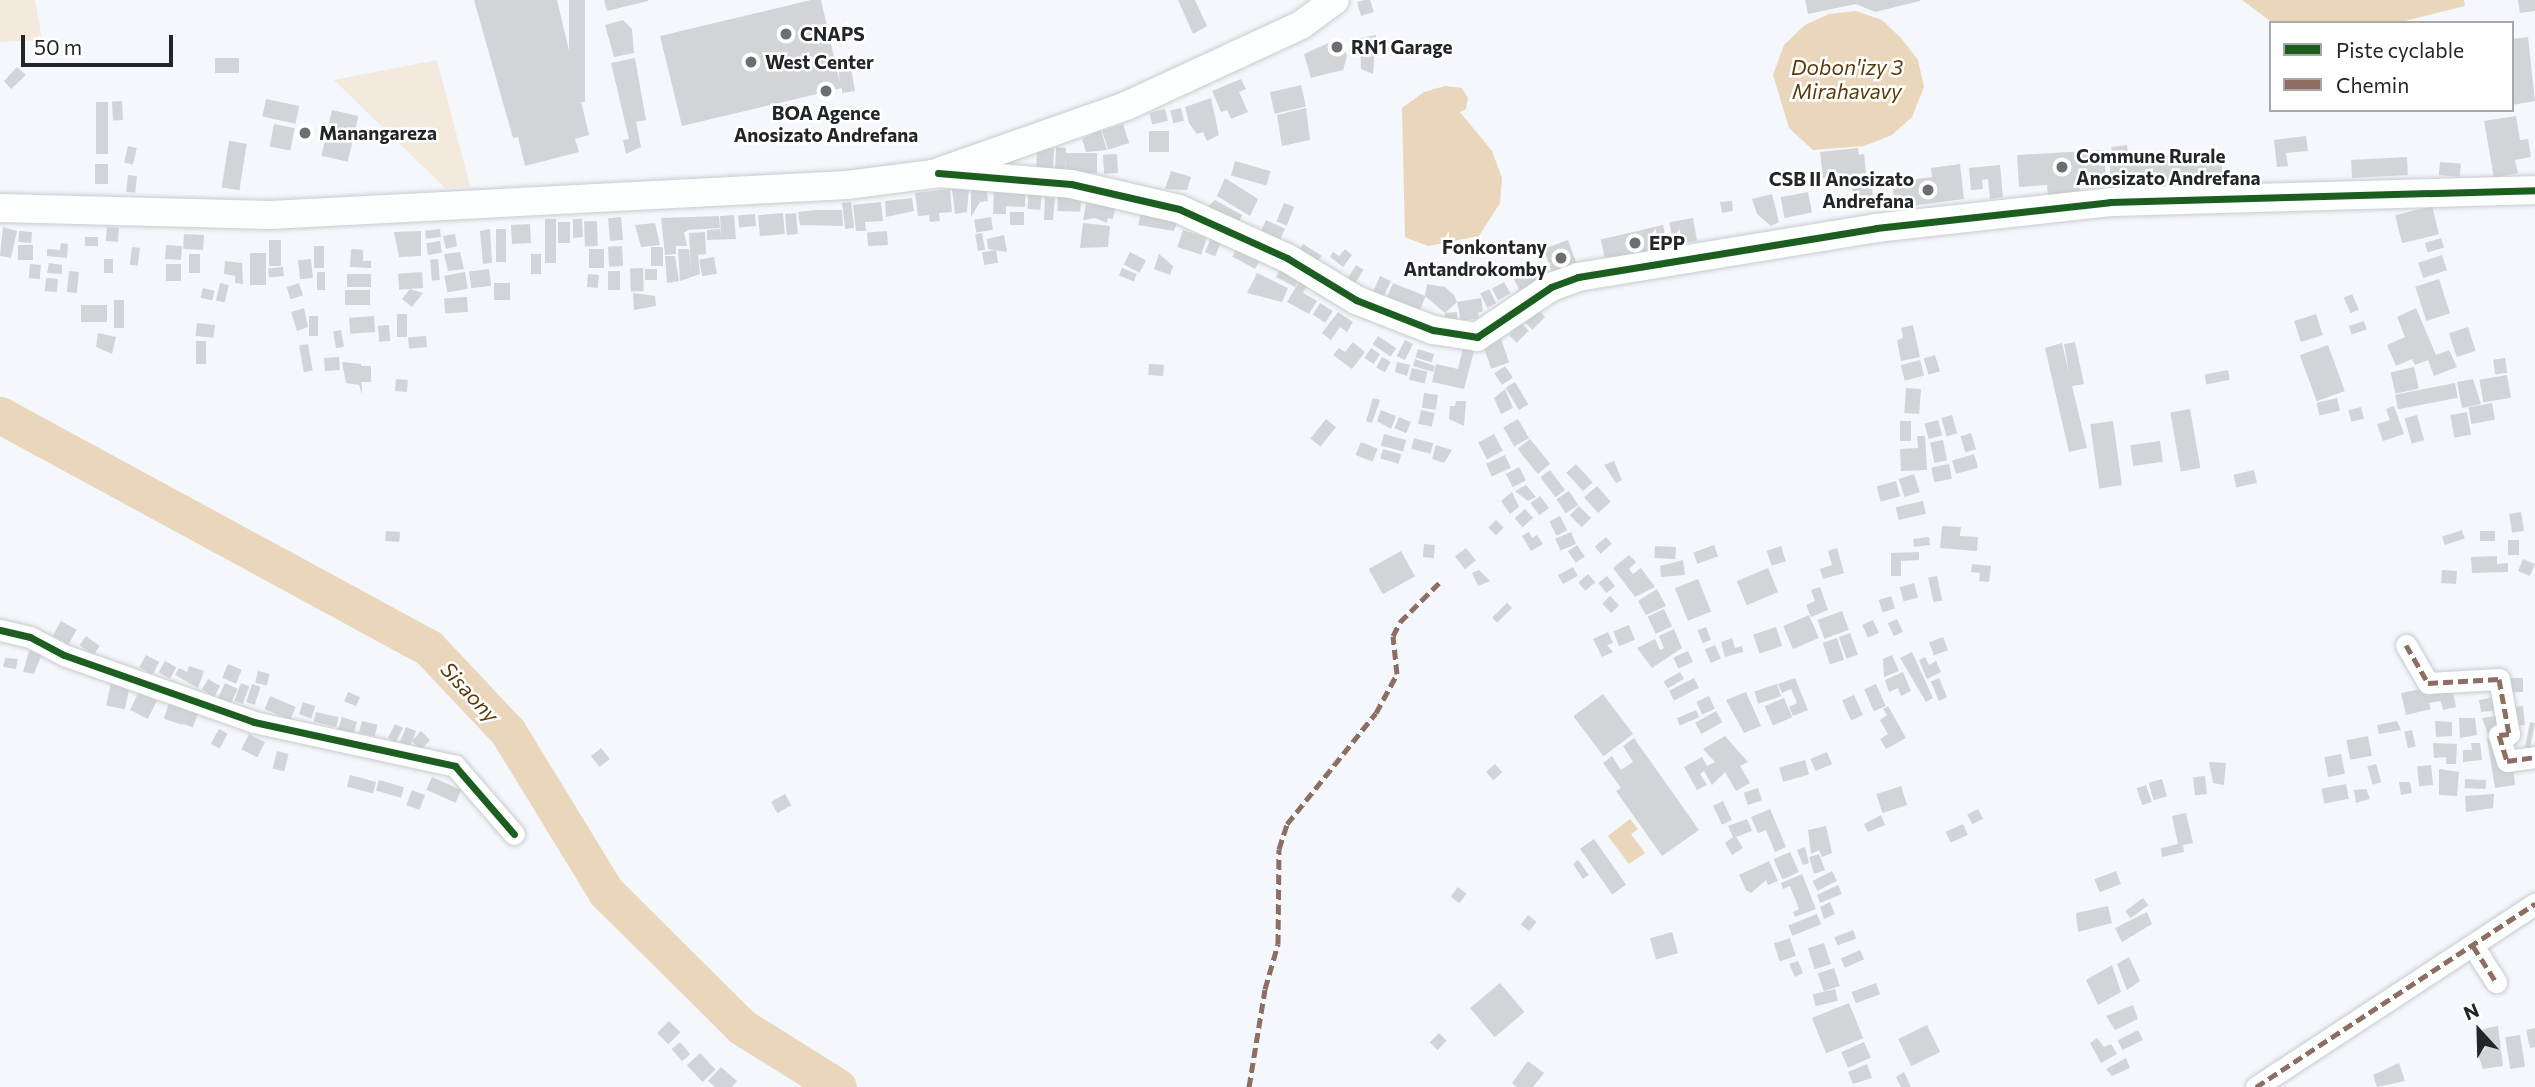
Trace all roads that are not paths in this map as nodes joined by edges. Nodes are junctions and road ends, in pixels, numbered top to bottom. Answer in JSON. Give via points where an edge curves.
{"nodes":[{"id":1,"x":1335,"y":0,"type":"edge"},
{"id":2,"x":938,"y":173,"type":"junction"},
{"id":3,"x":2535,"y":190,"type":"edge"},
{"id":4,"x":0,"y":208,"type":"edge"},
{"id":5,"x":0,"y":630,"type":"edge"},
{"id":6,"x":2406,"y":645,"type":"dead end"},
{"id":7,"x":2535,"y":757,"type":"edge"},
{"id":8,"x":514,"y":834,"type":"dead end"},
{"id":9,"x":2535,"y":904,"type":"edge"},
{"id":10,"x":2473,"y":946,"type":"junction"},
{"id":11,"x":2496,"y":982,"type":"dead end"},
{"id":12,"x":2256,"y":1087,"type":"edge"}],
"edges":[{"from":1,"to":2,"type":"street","via":[[1301,25],[1126,106]]},
{"from":2,"to":3,"type":"street","via":[[1071,184],[1179,209],[1287,258],[1356,300],[1433,330],[1477,337],[1551,287],[1578,277],[1876,228],[2110,202]]},
{"from":2,"to":4,"type":"street","via":[[847,185],[270,215]]},
{"from":5,"to":8,"type":"street","via":[[30,637],[64,655],[254,722],[455,766]]},
{"from":6,"to":7,"type":"street","via":[[2428,684],[2499,679],[2509,734],[2499,735],[2507,761]]},
{"from":9,"to":10,"type":"street"},
{"from":10,"to":11,"type":"street"},
{"from":10,"to":12,"type":"street"}]}
